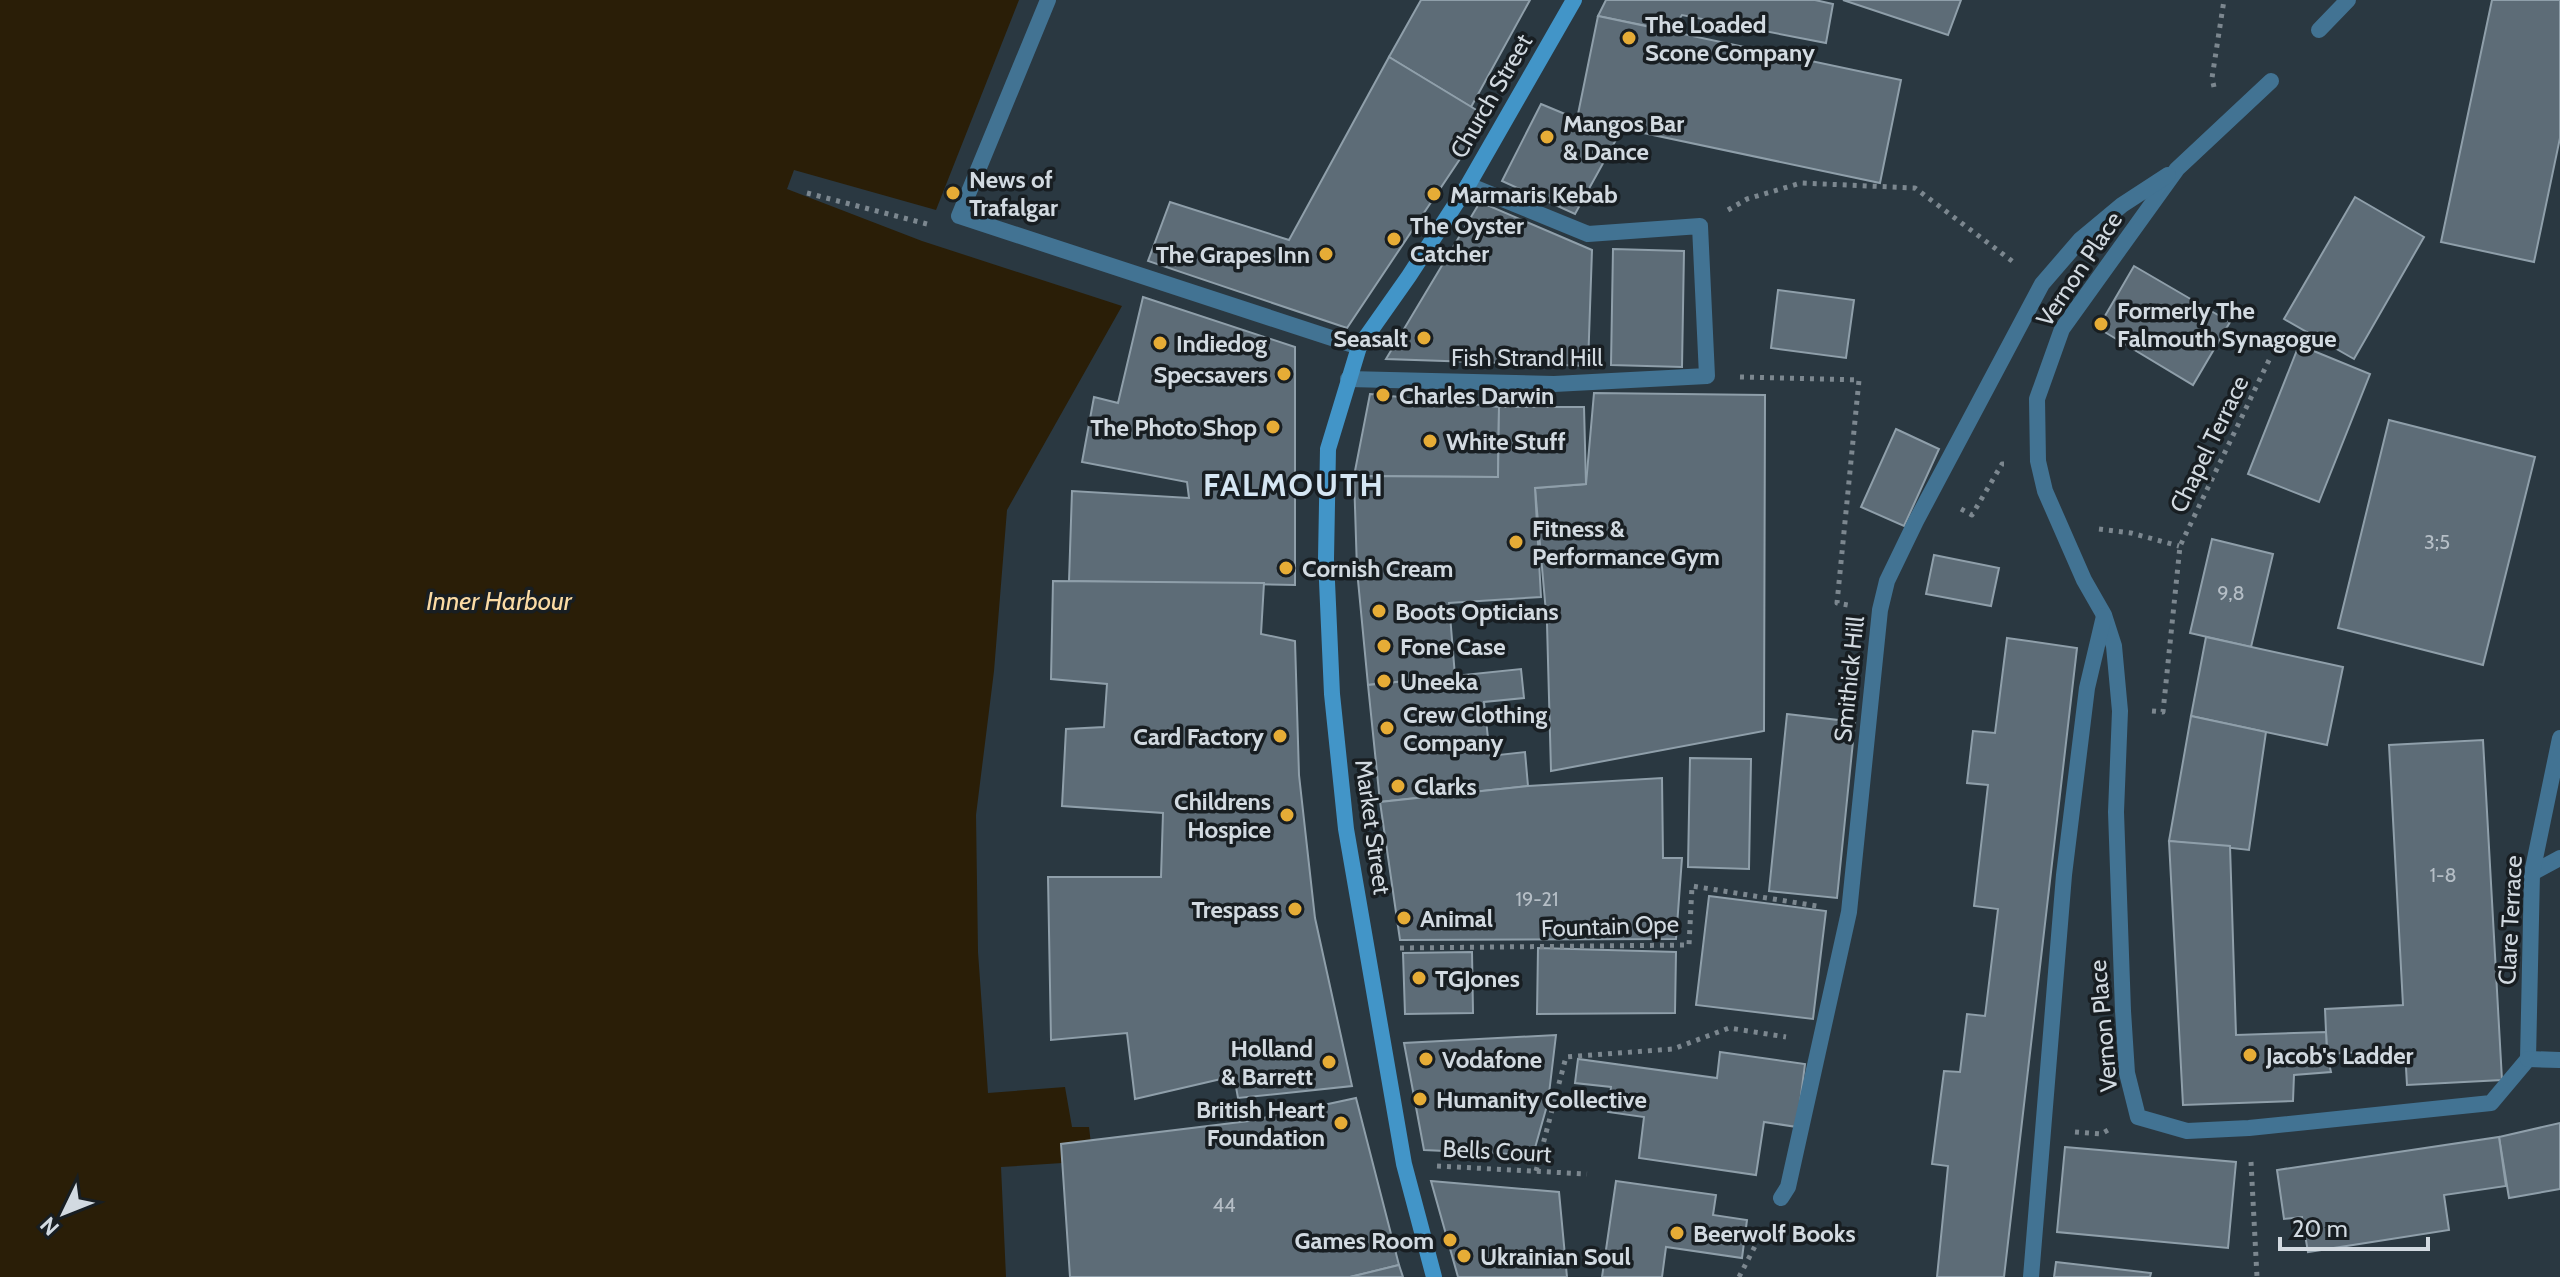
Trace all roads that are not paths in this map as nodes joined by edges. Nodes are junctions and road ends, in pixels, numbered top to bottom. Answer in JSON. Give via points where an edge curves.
{"nodes":[{"id":1,"x":1048,"y":0,"type":"edge"},
{"id":2,"x":1574,"y":0,"type":"edge"},
{"id":3,"x":2348,"y":0,"type":"edge"},
{"id":4,"x":2319,"y":30,"type":"dead end"},
{"id":5,"x":2271,"y":81,"type":"dead end"},
{"id":6,"x":2177,"y":169,"type":"junction"},
{"id":7,"x":1468,"y":185,"type":"junction"},
{"id":8,"x":1359,"y":347,"type":"junction"},
{"id":9,"x":1348,"y":379,"type":"junction"},
{"id":10,"x":2104,"y":615,"type":"junction"},
{"id":11,"x":2560,"y":738,"type":"edge"},
{"id":12,"x":2560,"y":858,"type":"edge"},
{"id":13,"x":2532,"y":873,"type":"junction"},
{"id":14,"x":2528,"y":1059,"type":"junction"},
{"id":15,"x":2560,"y":1060,"type":"edge"},
{"id":16,"x":1781,"y":1198,"type":"road end"},
{"id":17,"x":1434,"y":1277,"type":"edge"},
{"id":18,"x":2031,"y":1277,"type":"edge"}],
"edges":[{"from":1,"to":8,"type":"street","via":[[959,216]]},
{"from":2,"to":7,"type":"street","name":"Church Street"},
{"from":3,"to":4,"type":"street"},
{"from":5,"to":6,"type":"street","name":"Vernon Place"},
{"from":6,"to":10,"type":"street","name":"Vernon Place","via":[[2062,329],[2037,399],[2038,461],[2045,491]]},
{"from":6,"to":16,"type":"street","name":"Smithick Hill","via":[[2080,240],[2042,284],[1887,581],[1849,912],[1788,1187]]},
{"from":7,"to":8,"type":"street","name":"Church Street"},
{"from":7,"to":9,"type":"street","name":"Fish Strand Hill","via":[[1588,234],[1700,226],[1707,376],[1554,384]]},
{"from":8,"to":9,"type":"street","name":"Church Street"},
{"from":9,"to":17,"type":"street","name":"Market Street","via":[[1328,449],[1326,559],[1334,709],[1346,829],[1404,1164]]},
{"from":10,"to":14,"type":"street","name":"Vernon Place","via":[[2114,646],[2120,711],[2118,919],[2127,1073],[2138,1117],[2187,1131],[2491,1103]]},
{"from":10,"to":18,"type":"street","name":"Vernon Place","via":[[2087,688],[2064,875]]},
{"from":11,"to":13,"type":"street","name":"Clare Terrace"},
{"from":12,"to":13,"type":"street"},
{"from":13,"to":14,"type":"street","name":"Clare Terrace"},
{"from":14,"to":15,"type":"street"}]}
